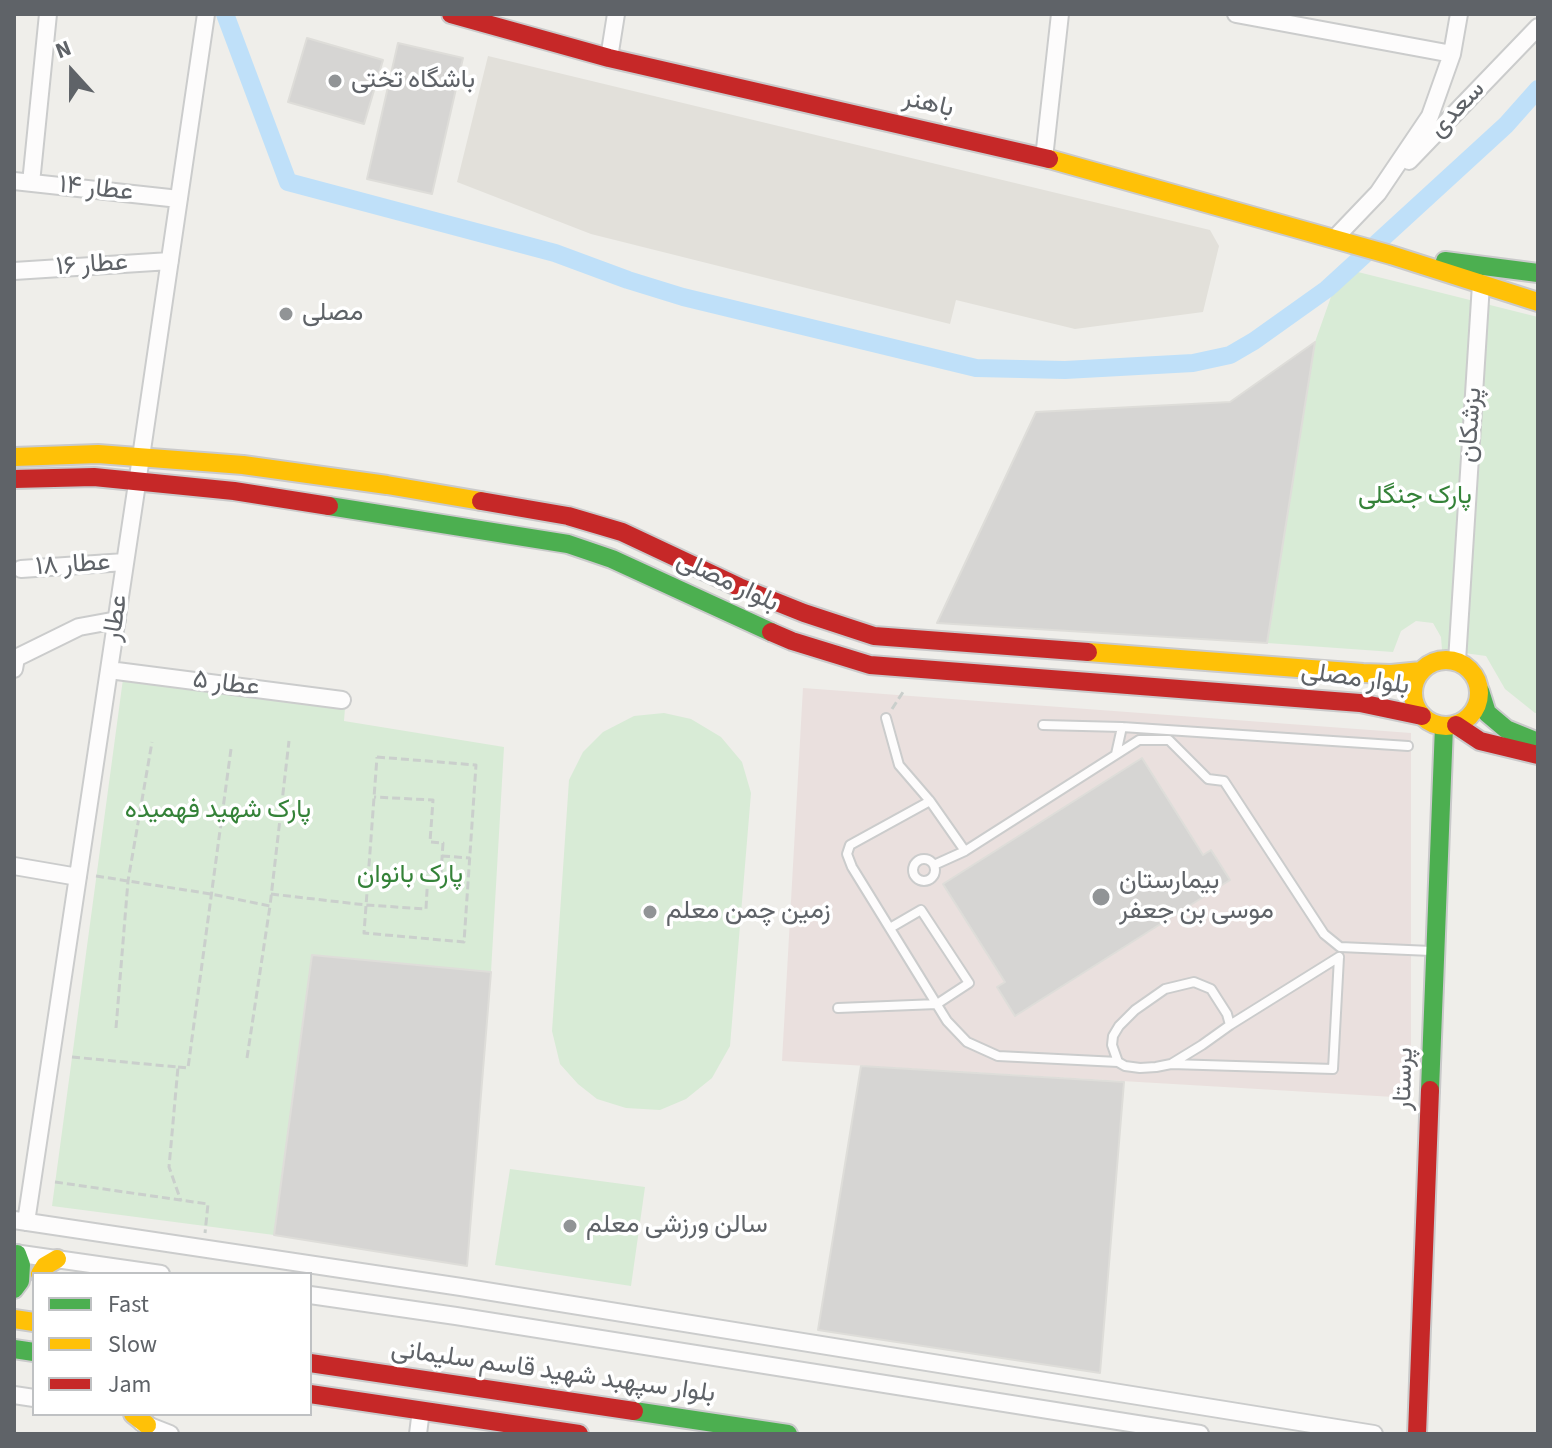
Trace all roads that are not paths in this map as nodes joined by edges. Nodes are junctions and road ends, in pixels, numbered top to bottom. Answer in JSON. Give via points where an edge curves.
{"nodes":[{"id":1,"x":48,"y":14,"type":"edge"},
{"id":2,"x":206,"y":14,"type":"edge"},
{"id":3,"x":451,"y":14,"type":"edge"},
{"id":4,"x":616,"y":14,"type":"edge"},
{"id":5,"x":1060,"y":14,"type":"edge"},
{"id":6,"x":1236,"y":14,"type":"edge"},
{"id":7,"x":1459,"y":14,"type":"edge"},
{"id":8,"x":1538,"y":27,"type":"edge"},
{"id":9,"x":1452,"y":54,"type":"junction"},
{"id":10,"x":609,"y":58,"type":"junction"},
{"id":11,"x":1044,"y":158,"type":"junction"},
{"id":12,"x":22,"y":182,"type":"edge"},
{"id":13,"x":1378,"y":193,"type":"junction"},
{"id":14,"x":179,"y":199,"type":"junction"},
{"id":15,"x":1342,"y":241,"type":"junction"},
{"id":16,"x":1391,"y":255,"type":"junction"},
{"id":17,"x":170,"y":261,"type":"junction"},
{"id":18,"x":14,"y":271,"type":"edge"},
{"id":19,"x":1538,"y":273,"type":"edge"},
{"id":20,"x":1481,"y":284,"type":"junction"},
{"id":21,"x":1538,"y":302,"type":"edge"},
{"id":22,"x":14,"y":457,"type":"edge"},
{"id":23,"x":141,"y":457,"type":"junction"},
{"id":24,"x":14,"y":479,"type":"edge"},
{"id":25,"x":137,"y":481,"type":"junction"},
{"id":26,"x":125,"y":562,"type":"junction"},
{"id":27,"x":21,"y":569,"type":"dead end"},
{"id":28,"x":117,"y":620,"type":"junction"},
{"id":29,"x":1457,"y":661,"type":"junction"},
{"id":30,"x":14,"y":669,"type":"edge"},
{"id":31,"x":109,"y":670,"type":"junction"},
{"id":32,"x":1421,"y":671,"type":"junction"},
{"id":33,"x":1363,"y":673,"type":"junction"},
{"id":34,"x":1480,"y":691,"type":"junction"},
{"id":35,"x":342,"y":700,"type":"dead end"},
{"id":36,"x":1360,"y":703,"type":"junction"},
{"id":37,"x":1422,"y":716,"type":"junction"},
{"id":38,"x":886,"y":718,"type":"road end"},
{"id":39,"x":1043,"y":725,"type":"dead end"},
{"id":40,"x":1450,"y":725,"type":"junction"},
{"id":41,"x":1122,"y":727,"type":"junction"},
{"id":42,"x":1538,"y":742,"type":"edge"},
{"id":43,"x":1408,"y":746,"type":"dead end"},
{"id":44,"x":1116,"y":754,"type":"junction"},
{"id":45,"x":1538,"y":755,"type":"edge"},
{"id":46,"x":930,"y":801,"type":"junction"},
{"id":47,"x":965,"y":851,"type":"junction"},
{"id":48,"x":934,"y":865,"type":"dead end"},
{"id":49,"x":14,"y":866,"type":"edge"},
{"id":50,"x":78,"y":877,"type":"junction"},
{"id":51,"x":890,"y":928,"type":"junction"},
{"id":52,"x":1435,"y":951,"type":"junction"},
{"id":53,"x":937,"y":1004,"type":"junction"},
{"id":54,"x":838,"y":1008,"type":"dead end"},
{"id":55,"x":1230,"y":1025,"type":"junction"},
{"id":56,"x":1118,"y":1062,"type":"junction"},
{"id":57,"x":1171,"y":1064,"type":"junction"},
{"id":58,"x":20,"y":1221,"type":"edge"},
{"id":59,"x":16,"y":1254,"type":"edge"},
{"id":60,"x":57,"y":1259,"type":"junction"},
{"id":61,"x":41,"y":1272,"type":"edge"},
{"id":62,"x":147,"y":1272,"type":"edge"},
{"id":63,"x":461,"y":1287,"type":"junction"},
{"id":64,"x":14,"y":1289,"type":"edge"},
{"id":65,"x":312,"y":1295,"type":"edge"},
{"id":66,"x":456,"y":1316,"type":"junction"},
{"id":67,"x":922,"y":1362,"type":"junction"},
{"id":68,"x":312,"y":1363,"type":"edge"},
{"id":69,"x":917,"y":1389,"type":"junction"},
{"id":70,"x":312,"y":1394,"type":"edge"},
{"id":71,"x":421,"y":1410,"type":"junction"},
{"id":72,"x":142,"y":1424,"type":"edge"},
{"id":73,"x":170,"y":1434,"type":"edge"},
{"id":74,"x":418,"y":1434,"type":"edge"},
{"id":75,"x":579,"y":1434,"type":"edge"},
{"id":76,"x":788,"y":1434,"type":"edge"},
{"id":77,"x":1200,"y":1434,"type":"edge"},
{"id":78,"x":1374,"y":1434,"type":"edge"},
{"id":79,"x":1417,"y":1434,"type":"edge"}],
"edges":[{"from":1,"to":12,"type":"street"},
{"from":2,"to":14,"type":"street","name":"عطار"},
{"from":3,"to":10,"type":"main road","name":"باهنر"},
{"from":4,"to":10,"type":"street"},
{"from":5,"to":11,"type":"street"},
{"from":6,"to":9,"type":"street"},
{"from":7,"to":9,"type":"street"},
{"from":8,"to":13,"type":"street","name":"سعدی"},
{"from":9,"to":13,"type":"street","via":[[1430,116]]},
{"from":10,"to":11,"type":"main road","name":"باهنر"},
{"from":11,"to":15,"type":"main road","name":"باهنر"},
{"from":12,"to":14,"type":"street","name":"عطار ۱۴"},
{"from":13,"to":15,"type":"street"},
{"from":14,"to":17,"type":"street","name":"عطار"},
{"from":15,"to":16,"type":"main road","name":"باهنر"},
{"from":16,"to":19,"type":"main road","name":"باهنر"},
{"from":16,"to":20,"type":"main road","name":"باهنر"},
{"from":17,"to":18,"type":"street","name":"عطار ۱۶"},
{"from":17,"to":23,"type":"street","name":"عطار"},
{"from":20,"to":21,"type":"main road","name":"باهنر"},
{"from":20,"to":29,"type":"street","name":"پزشکان"},
{"from":22,"to":23,"type":"main road","name":"بلوار مصلی"},
{"from":23,"to":25,"type":"street","name":"عطار"},
{"from":23,"to":33,"type":"main road","name":"بلوار مصلی","via":[[243,465],[568,516],[622,532],[739,587],[874,636]]},
{"from":24,"to":25,"type":"main road","name":"بلوار مصلی"},
{"from":25,"to":26,"type":"street","name":"عطار"},
{"from":25,"to":36,"type":"main road","name":"بلوار مصلی","via":[[234,491],[568,544],[792,641],[870,665]]},
{"from":26,"to":27,"type":"street","name":"عطار ۱۸"},
{"from":26,"to":28,"type":"street","name":"عطار"},
{"from":28,"to":30,"type":"street","via":[[79,627],[16,658]]},
{"from":28,"to":31,"type":"street","name":"عطار"},
{"from":29,"to":32,"type":"main road","via":[[1431,663]]},
{"from":29,"to":34,"type":"main road","via":[[1476,678]]},
{"from":31,"to":35,"type":"street","name":"عطار ۵"},
{"from":31,"to":50,"type":"street","name":"عطار"},
{"from":32,"to":33,"type":"main road","name":"بلوار مصلی"},
{"from":32,"to":37,"type":"main road","via":[[1413,694]]},
{"from":33,"to":36,"type":"main road","via":[[1377,678],[1382,687],[1380,695]]},
{"from":34,"to":40,"type":"main road","via":[[1476,708],[1464,721]]},
{"from":34,"to":42,"type":"main road","via":[[1487,713],[1506,729]]},
{"from":36,"to":37,"type":"main road","name":"بلوار مصلی"},
{"from":37,"to":40,"type":"main road"},
{"from":38,"to":46,"type":"lane","via":[[899,765]]},
{"from":39,"to":41,"type":"lane"},
{"from":40,"to":45,"type":"main road","via":[[1480,741]]},
{"from":40,"to":52,"type":"main road","name":"پرستار"},
{"from":41,"to":43,"type":"lane"},
{"from":41,"to":44,"type":"lane"},
{"from":44,"to":47,"type":"lane"},
{"from":44,"to":52,"type":"lane","via":[[1139,740],[1169,740],[1208,779],[1224,781],[1324,934],[1340,947]]},
{"from":46,"to":47,"type":"lane"},
{"from":46,"to":51,"type":"lane","via":[[850,845],[847,854]]},
{"from":47,"to":48,"type":"lane"},
{"from":49,"to":50,"type":"street"},
{"from":50,"to":58,"type":"street","name":"عطار"},
{"from":51,"to":53,"type":"lane"},
{"from":51,"to":53,"type":"lane","via":[[921,910],[969,983]]},
{"from":52,"to":79,"type":"main road","name":"پرستار"},
{"from":53,"to":54,"type":"lane"},
{"from":53,"to":56,"type":"lane","via":[[967,1042],[998,1056]]},
{"from":55,"to":56,"type":"lane","via":[[1211,989],[1194,982],[1165,989],[1119,1026],[1112,1045]]},
{"from":55,"to":57,"type":"lane"},
{"from":55,"to":57,"type":"lane","via":[[1339,957],[1333,1069]]},
{"from":56,"to":57,"type":"lane","via":[[1140,1068]]},
{"from":58,"to":63,"type":"street"},
{"from":59,"to":60,"type":"street"},
{"from":59,"to":64,"type":"main road","via":[[21,1265]]},
{"from":60,"to":61,"type":"main road"},
{"from":60,"to":62,"type":"street"},
{"from":63,"to":66,"type":"street"},
{"from":63,"to":67,"type":"street"},
{"from":65,"to":66,"type":"street"},
{"from":66,"to":69,"type":"street"},
{"from":67,"to":69,"type":"street"},
{"from":67,"to":78,"type":"street"},
{"from":68,"to":76,"type":"main road","name":"بلوار سپهبد شهید قاسم سلیمانی"},
{"from":69,"to":77,"type":"street"},
{"from":70,"to":71,"type":"main road"},
{"from":71,"to":74,"type":"street"},
{"from":71,"to":75,"type":"main road"},
{"from":72,"to":73,"type":"street"}]}
